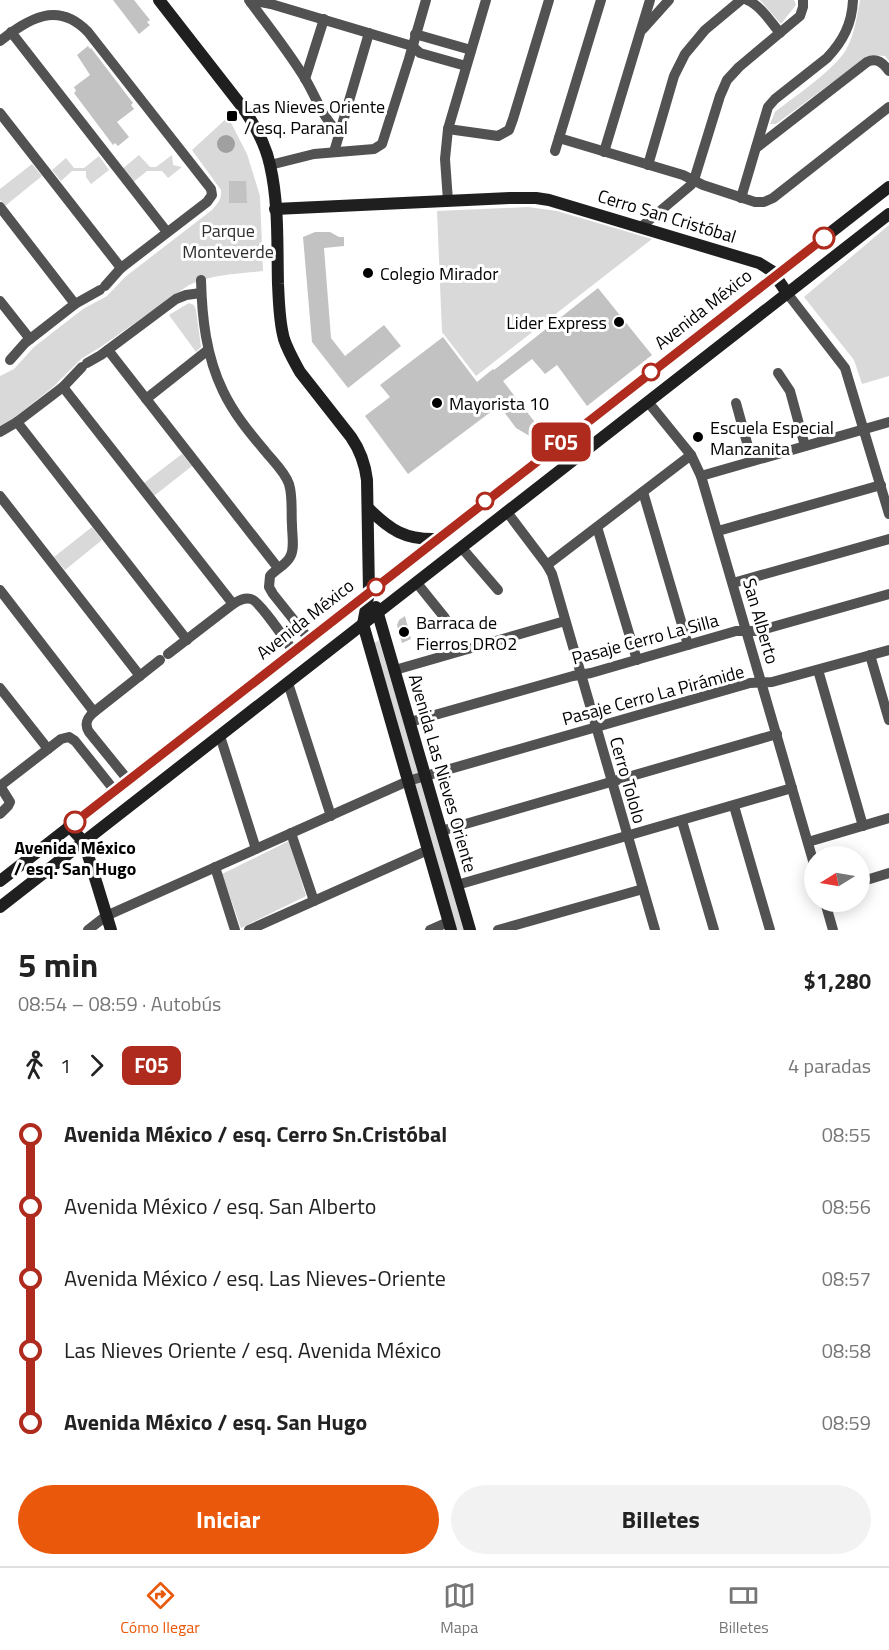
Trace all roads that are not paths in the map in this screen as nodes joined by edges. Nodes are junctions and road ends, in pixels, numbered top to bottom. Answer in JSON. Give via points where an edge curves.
{"nodes":[{"id":1,"x":159,"y":0,"type":"edge"},
{"id":2,"x":426,"y":0,"type":"edge"},
{"id":3,"x":486,"y":0,"type":"edge"},
{"id":4,"x":549,"y":0,"type":"edge"},
{"id":5,"x":601,"y":0,"type":"edge"},
{"id":6,"x":741,"y":0,"type":"edge"},
{"id":7,"x":747,"y":0,"type":"edge"},
{"id":8,"x":853,"y":0,"type":"edge"},
{"id":9,"x":250,"y":1,"type":"edge"},
{"id":10,"x":649,"y":1,"type":"edge"},
{"id":11,"x":807,"y":1,"type":"edge"},
{"id":12,"x":667,"y":2,"type":"edge"},
{"id":13,"x":324,"y":19,"type":"junction"},
{"id":14,"x":11,"y":32,"type":"junction"},
{"id":15,"x":369,"y":33,"type":"junction"},
{"id":16,"x":780,"y":33,"type":"junction"},
{"id":17,"x":416,"y":34,"type":"junction"},
{"id":18,"x":639,"y":36,"type":"junction"},
{"id":19,"x":0,"y":41,"type":"edge"},
{"id":20,"x":412,"y":46,"type":"junction"},
{"id":21,"x":471,"y":50,"type":"junction"},
{"id":22,"x":466,"y":66,"type":"junction"},
{"id":23,"x":889,"y":70,"type":"edge"},
{"id":24,"x":306,"y":79,"type":"junction"},
{"id":25,"x":889,"y":107,"type":"edge"},
{"id":26,"x":0,"y":112,"type":"edge"},
{"id":27,"x":448,"y":129,"type":"junction"},
{"id":28,"x":339,"y":133,"type":"junction"},
{"id":29,"x":559,"y":138,"type":"junction"},
{"id":30,"x":756,"y":149,"type":"junction"},
{"id":31,"x":555,"y":151,"type":"dead end"},
{"id":32,"x":334,"y":152,"type":"junction"},
{"id":33,"x":604,"y":152,"type":"junction"},
{"id":34,"x":270,"y":165,"type":"junction"},
{"id":35,"x":648,"y":165,"type":"junction"},
{"id":36,"x":694,"y":180,"type":"junction"},
{"id":37,"x":889,"y":187,"type":"edge"},
{"id":38,"x":741,"y":198,"type":"junction"},
{"id":39,"x":448,"y":201,"type":"junction"},
{"id":40,"x":0,"y":207,"type":"edge"},
{"id":41,"x":275,"y":209,"type":"junction"},
{"id":42,"x":889,"y":214,"type":"edge"},
{"id":43,"x":641,"y":227,"type":"junction"},
{"id":44,"x":167,"y":232,"type":"junction"},
{"id":45,"x":121,"y":268,"type":"junction"},
{"id":46,"x":776,"y":275,"type":"junction"},
{"id":47,"x":201,"y":280,"type":"dead end"},
{"id":48,"x":201,"y":293,"type":"junction"},
{"id":49,"x":787,"y":293,"type":"junction"},
{"id":50,"x":0,"y":301,"type":"edge"},
{"id":51,"x":75,"y":304,"type":"junction"},
{"id":52,"x":730,"y":311,"type":"junction"},
{"id":53,"x":733,"y":335,"type":"junction"},
{"id":54,"x":30,"y":339,"type":"junction"},
{"id":55,"x":108,"y":350,"type":"junction"},
{"id":56,"x":208,"y":351,"type":"junction"},
{"id":57,"x":6,"y":363,"type":"edge"},
{"id":58,"x":777,"y":373,"type":"dead end"},
{"id":59,"x":63,"y":387,"type":"junction"},
{"id":60,"x":146,"y":399,"type":"junction"},
{"id":61,"x":648,"y":402,"type":"junction"},
{"id":62,"x":736,"y":403,"type":"dead end"},
{"id":63,"x":16,"y":422,"type":"junction"},
{"id":64,"x":889,"y":422,"type":"edge"},
{"id":65,"x":865,"y":429,"type":"junction"},
{"id":66,"x":0,"y":432,"type":"edge"},
{"id":67,"x":805,"y":446,"type":"junction"},
{"id":68,"x":691,"y":455,"type":"junction"},
{"id":69,"x":752,"y":461,"type":"junction"},
{"id":70,"x":701,"y":476,"type":"junction"},
{"id":71,"x":880,"y":484,"type":"junction"},
{"id":72,"x":643,"y":492,"type":"junction"},
{"id":73,"x":0,"y":496,"type":"edge"},
{"id":74,"x":368,"y":508,"type":"junction"},
{"id":75,"x":507,"y":512,"type":"junction"},
{"id":76,"x":889,"y":514,"type":"edge"},
{"id":77,"x":597,"y":526,"type":"junction"},
{"id":78,"x":718,"y":531,"type":"junction"},
{"id":79,"x":437,"y":539,"type":"junction"},
{"id":80,"x":889,"y":539,"type":"edge"},
{"id":81,"x":462,"y":547,"type":"junction"},
{"id":82,"x":548,"y":565,"type":"junction"},
{"id":83,"x":278,"y":568,"type":"junction"},
{"id":84,"x":416,"y":582,"type":"junction"},
{"id":85,"x":733,"y":583,"type":"junction"},
{"id":86,"x":0,"y":590,"type":"edge"},
{"id":87,"x":498,"y":590,"type":"dead end"},
{"id":88,"x":369,"y":592,"type":"junction"},
{"id":89,"x":889,"y":594,"type":"edge"},
{"id":90,"x":233,"y":604,"type":"junction"},
{"id":91,"x":378,"y":612,"type":"junction"},
{"id":92,"x":445,"y":618,"type":"dead end"},
{"id":93,"x":565,"y":621,"type":"junction"},
{"id":94,"x":363,"y":624,"type":"junction"},
{"id":95,"x":747,"y":631,"type":"junction"},
{"id":96,"x":309,"y":639,"type":"junction"},
{"id":97,"x":186,"y":640,"type":"junction"},
{"id":98,"x":688,"y":645,"type":"junction"},
{"id":99,"x":889,"y":650,"type":"edge"},
{"id":100,"x":293,"y":651,"type":"junction"},
{"id":101,"x":870,"y":655,"type":"junction"},
{"id":102,"x":637,"y":660,"type":"junction"},
{"id":103,"x":395,"y":670,"type":"junction"},
{"id":104,"x":818,"y":670,"type":"junction"},
{"id":105,"x":581,"y":675,"type":"junction"},
{"id":106,"x":140,"y":676,"type":"junction"},
{"id":107,"x":288,"y":683,"type":"junction"},
{"id":108,"x":762,"y":683,"type":"junction"},
{"id":109,"x":0,"y":688,"type":"edge"},
{"id":110,"x":94,"y":712,"type":"junction"},
{"id":111,"x":889,"y":720,"type":"edge"},
{"id":112,"x":410,"y":722,"type":"junction"},
{"id":113,"x":596,"y":727,"type":"junction"},
{"id":114,"x":777,"y":734,"type":"junction"},
{"id":115,"x":220,"y":736,"type":"junction"},
{"id":116,"x":48,"y":749,"type":"junction"},
{"id":117,"x":425,"y":775,"type":"junction"},
{"id":118,"x":128,"y":780,"type":"junction"},
{"id":119,"x":408,"y":781,"type":"junction"},
{"id":120,"x":612,"y":782,"type":"junction"},
{"id":121,"x":0,"y":786,"type":"edge"},
{"id":122,"x":792,"y":788,"type":"junction"},
{"id":123,"x":115,"y":790,"type":"junction"},
{"id":124,"x":734,"y":806,"type":"junction"},
{"id":125,"x":0,"y":814,"type":"edge"},
{"id":126,"x":331,"y":816,"type":"junction"},
{"id":127,"x":889,"y":818,"type":"edge"},
{"id":128,"x":682,"y":821,"type":"junction"},
{"id":129,"x":69,"y":826,"type":"junction"},
{"id":130,"x":863,"y":826,"type":"junction"},
{"id":131,"x":441,"y":831,"type":"junction"},
{"id":132,"x":291,"y":833,"type":"junction"},
{"id":133,"x":627,"y":837,"type":"junction"},
{"id":134,"x":84,"y":842,"type":"junction"},
{"id":135,"x":808,"y":842,"type":"junction"},
{"id":136,"x":809,"y":846,"type":"edge"},
{"id":137,"x":256,"y":849,"type":"junction"},
{"id":138,"x":428,"y":850,"type":"junction"},
{"id":139,"x":215,"y":867,"type":"junction"},
{"id":140,"x":889,"y":873,"type":"edge"},
{"id":141,"x":870,"y":879,"type":"edge"},
{"id":142,"x":0,"y":881,"type":"edge"},
{"id":143,"x":457,"y":885,"type":"junction"},
{"id":144,"x":643,"y":889,"type":"junction"},
{"id":145,"x":314,"y":901,"type":"junction"},
{"id":146,"x":0,"y":907,"type":"edge"},
{"id":147,"x":828,"y":912,"type":"edge"},
{"id":148,"x":106,"y":916,"type":"junction"},
{"id":149,"x":266,"y":926,"type":"edge"},
{"id":150,"x":450,"y":926,"type":"edge"},
{"id":151,"x":88,"y":930,"type":"edge"},
{"id":152,"x":111,"y":930,"type":"edge"},
{"id":153,"x":235,"y":930,"type":"edge"},
{"id":154,"x":249,"y":930,"type":"edge"},
{"id":155,"x":430,"y":930,"type":"edge"},
{"id":156,"x":470,"y":930,"type":"edge"},
{"id":157,"x":498,"y":930,"type":"edge"},
{"id":158,"x":655,"y":930,"type":"edge"},
{"id":159,"x":714,"y":930,"type":"edge"},
{"id":160,"x":770,"y":930,"type":"edge"},
{"id":161,"x":833,"y":930,"type":"edge"}],
"edges":[{"from":1,"to":34,"type":"main road","name":"Avenida Las Nieves Oriente","via":[[249,116]]},
{"from":2,"to":17,"type":"street"},
{"from":3,"to":21,"type":"street"},
{"from":4,"to":27,"type":"street","via":[[509,130],[498,136]]},
{"from":5,"to":29,"type":"street"},
{"from":6,"to":35,"type":"street","via":[[705,30],[685,54],[674,76]]},
{"from":7,"to":16,"type":"street"},
{"from":8,"to":30,"type":"street","via":[[842,41],[770,104]]},
{"from":9,"to":13,"type":"street","via":[[271,3]]},
{"from":9,"to":24,"type":"street"},
{"from":10,"to":12,"type":"street","via":[[656,5]]},
{"from":10,"to":18,"type":"street"},
{"from":11,"to":16,"type":"street","via":[[800,16]]},
{"from":12,"to":18,"type":"street"},
{"from":13,"to":15,"type":"street"},
{"from":13,"to":24,"type":"street"},
{"from":14,"to":19,"type":"street"},
{"from":14,"to":44,"type":"street"},
{"from":14,"to":44,"type":"street","via":[[43,15],[61,15],[76,21],[204,180],[212,192],[209,200]]},
{"from":15,"to":20,"type":"street"},
{"from":15,"to":28,"type":"street"},
{"from":16,"to":36,"type":"street","via":[[727,80]]},
{"from":17,"to":20,"type":"street"},
{"from":17,"to":21,"type":"street"},
{"from":18,"to":33,"type":"street"},
{"from":20,"to":22,"type":"street","via":[[420,53]]},
{"from":20,"to":32,"type":"street","via":[[382,144],[374,149]]},
{"from":21,"to":22,"type":"street"},
{"from":22,"to":27,"type":"street"},
{"from":23,"to":30,"type":"street","via":[[880,61],[867,62]]},
{"from":24,"to":28,"type":"street","via":[[328,122]]},
{"from":25,"to":38,"type":"street","via":[[772,198],[759,202]]},
{"from":26,"to":45,"type":"street"},
{"from":27,"to":39,"type":"street"},
{"from":28,"to":32,"type":"street"},
{"from":29,"to":31,"type":"street"},
{"from":29,"to":33,"type":"street"},
{"from":30,"to":38,"type":"street"},
{"from":32,"to":34,"type":"street"},
{"from":33,"to":35,"type":"street"},
{"from":34,"to":41,"type":"main road","name":"Avenida Las Nieves Oriente"},
{"from":35,"to":36,"type":"street"},
{"from":36,"to":38,"type":"street"},
{"from":36,"to":43,"type":"street"},
{"from":37,"to":46,"type":"main road","name":"Avenida México"},
{"from":39,"to":41,"type":"main road","name":"Cerro San Cristóbal"},
{"from":39,"to":43,"type":"main road","name":"Cerro San Cristóbal","via":[[536,198]]},
{"from":40,"to":51,"type":"street"},
{"from":41,"to":74,"type":"main road","name":"Avenida Las Nieves Oriente","via":[[284,338],[300,372],[362,456]]},
{"from":42,"to":49,"type":"main road"},
{"from":43,"to":46,"type":"main road","name":"Cerro San Cristóbal","via":[[759,263]]},
{"from":44,"to":45,"type":"street"},
{"from":45,"to":51,"type":"street","via":[[102,288]]},
{"from":46,"to":49,"type":"main road","name":"Cerro San Cristóbal"},
{"from":46,"to":52,"type":"main road","name":"Avenida México"},
{"from":47,"to":48,"type":"street"},
{"from":48,"to":55,"type":"street","via":[[176,299]]},
{"from":48,"to":56,"type":"street"},
{"from":49,"to":53,"type":"main road"},
{"from":49,"to":65,"type":"street","name":"Cerro San Cristóbal","via":[[845,368]]},
{"from":50,"to":54,"type":"street"},
{"from":51,"to":54,"type":"street"},
{"from":52,"to":53,"type":"main road","via":[[740,318]]},
{"from":52,"to":79,"type":"main road","name":"Avenida México"},
{"from":53,"to":61,"type":"main road"},
{"from":54,"to":57,"type":"street"},
{"from":55,"to":59,"type":"street","via":[[85,365]]},
{"from":55,"to":60,"type":"street"},
{"from":56,"to":60,"type":"street"},
{"from":56,"to":83,"type":"street","via":[[233,410],[289,484],[292,551]]},
{"from":58,"to":67,"type":"street","via":[[790,391]]},
{"from":59,"to":63,"type":"street"},
{"from":59,"to":90,"type":"street"},
{"from":60,"to":83,"type":"street"},
{"from":61,"to":68,"type":"street","name":"San Alberto"},
{"from":61,"to":75,"type":"main road"},
{"from":62,"to":69,"type":"street"},
{"from":63,"to":66,"type":"street"},
{"from":63,"to":97,"type":"street"},
{"from":64,"to":65,"type":"street"},
{"from":65,"to":67,"type":"street"},
{"from":65,"to":71,"type":"street","name":"Cerro San Cristóbal"},
{"from":67,"to":69,"type":"street"},
{"from":68,"to":70,"type":"street","name":"San Alberto"},
{"from":68,"to":72,"type":"street"},
{"from":69,"to":70,"type":"street"},
{"from":70,"to":78,"type":"street","name":"San Alberto"},
{"from":71,"to":76,"type":"street","name":"Cerro San Cristóbal"},
{"from":71,"to":78,"type":"street"},
{"from":72,"to":77,"type":"street"},
{"from":72,"to":98,"type":"street"},
{"from":73,"to":106,"type":"street"},
{"from":74,"to":79,"type":"main road","via":[[399,534]]},
{"from":74,"to":88,"type":"main road","name":"Avenida Las Nieves Oriente"},
{"from":75,"to":81,"type":"main road"},
{"from":75,"to":82,"type":"street","name":"Cerro Tololo"},
{"from":77,"to":82,"type":"street"},
{"from":77,"to":102,"type":"street"},
{"from":78,"to":85,"type":"street","name":"San Alberto"},
{"from":79,"to":88,"type":"main road","name":"Avenida México"},
{"from":80,"to":85,"type":"street"},
{"from":81,"to":84,"type":"main road"},
{"from":81,"to":87,"type":"street"},
{"from":82,"to":93,"type":"street","name":"Cerro Tololo"},
{"from":83,"to":96,"type":"street","via":[[269,579],[270,591]]},
{"from":84,"to":91,"type":"main road"},
{"from":84,"to":92,"type":"street"},
{"from":85,"to":95,"type":"street","name":"San Alberto"},
{"from":86,"to":110,"type":"street"},
{"from":88,"to":91,"type":"main road","name":"Avenida Las Nieves Oriente"},
{"from":88,"to":94,"type":"main road","name":"Avenida Las Nieves Oriente"},
{"from":88,"to":96,"type":"main road","name":"Avenida México"},
{"from":89,"to":95,"type":"street","name":"Pasaje Cerro La Silla"},
{"from":90,"to":97,"type":"street"},
{"from":90,"to":100,"type":"street","via":[[243,599],[254,600]]},
{"from":91,"to":94,"type":"main road"},
{"from":91,"to":103,"type":"main road","name":"Avenida Las Nieves Oriente"},
{"from":93,"to":103,"type":"street"},
{"from":93,"to":105,"type":"street","name":"Cerro Tololo"},
{"from":94,"to":107,"type":"main road"},
{"from":94,"to":119,"type":"main road","name":"Avenida Las Nieves Oriente"},
{"from":95,"to":98,"type":"street","name":"Pasaje Cerro La Silla"},
{"from":95,"to":108,"type":"street","name":"San Alberto"},
{"from":96,"to":100,"type":"main road","name":"Avenida México"},
{"from":97,"to":106,"type":"street"},
{"from":98,"to":102,"type":"street","name":"Pasaje Cerro La Silla"},
{"from":99,"to":101,"type":"street","name":"Pasaje Cerro La Pirámide"},
{"from":100,"to":118,"type":"main road","name":"Avenida México"},
{"from":101,"to":104,"type":"street","name":"Pasaje Cerro La Pirámide"},
{"from":101,"to":111,"type":"street"},
{"from":102,"to":105,"type":"street","name":"Pasaje Cerro La Silla"},
{"from":103,"to":112,"type":"main road","name":"Avenida Las Nieves Oriente"},
{"from":104,"to":108,"type":"street","name":"Pasaje Cerro La Pirámide"},
{"from":104,"to":130,"type":"street"},
{"from":105,"to":112,"type":"street","name":"Pasaje Cerro La Silla"},
{"from":105,"to":113,"type":"street","name":"Cerro Tololo"},
{"from":106,"to":110,"type":"street"},
{"from":107,"to":115,"type":"main road"},
{"from":107,"to":126,"type":"street"},
{"from":108,"to":113,"type":"street","name":"Pasaje Cerro La Pirámide","via":[[750,683]]},
{"from":108,"to":114,"type":"street","name":"San Alberto"},
{"from":109,"to":116,"type":"street"},
{"from":110,"to":118,"type":"street","via":[[87,721],[88,730]]},
{"from":112,"to":117,"type":"main road","name":"Avenida Las Nieves Oriente"},
{"from":113,"to":117,"type":"street","name":"Pasaje Cerro La Pirámide"},
{"from":113,"to":120,"type":"street","name":"Cerro Tololo"},
{"from":114,"to":120,"type":"street"},
{"from":114,"to":122,"type":"street","name":"San Alberto"},
{"from":115,"to":134,"type":"main road"},
{"from":115,"to":137,"type":"street"},
{"from":116,"to":121,"type":"street"},
{"from":116,"to":123,"type":"street","via":[[64,738],[73,739]]},
{"from":117,"to":119,"type":"street","name":"Pasaje Cerro La Pirámide"},
{"from":117,"to":131,"type":"main road","name":"Avenida Las Nieves Oriente"},
{"from":118,"to":123,"type":"main road","name":"Avenida México"},
{"from":119,"to":126,"type":"street","name":"Pasaje Cerro La Pirámide"},
{"from":119,"to":138,"type":"main road","name":"Avenida Las Nieves Oriente"},
{"from":120,"to":131,"type":"street"},
{"from":120,"to":133,"type":"street","name":"Cerro Tololo"},
{"from":121,"to":125,"type":"street","via":[[10,801]]},
{"from":122,"to":124,"type":"street"},
{"from":122,"to":135,"type":"street","name":"San Alberto"},
{"from":123,"to":129,"type":"main road","name":"Avenida México"},
{"from":124,"to":128,"type":"street"},
{"from":124,"to":160,"type":"street"},
{"from":126,"to":132,"type":"street","name":"Pasaje Cerro La Pirámide"},
{"from":127,"to":130,"type":"street"},
{"from":128,"to":133,"type":"street"},
{"from":128,"to":159,"type":"street"},
{"from":129,"to":134,"type":"main road"},
{"from":129,"to":142,"type":"main road","name":"Avenida México"},
{"from":130,"to":135,"type":"street"},
{"from":131,"to":143,"type":"main road","name":"Avenida Las Nieves Oriente"},
{"from":132,"to":137,"type":"street","name":"Pasaje Cerro La Pirámide"},
{"from":132,"to":145,"type":"street"},
{"from":133,"to":143,"type":"street"},
{"from":133,"to":144,"type":"street","name":"Cerro Tololo"},
{"from":134,"to":146,"type":"main road"},
{"from":134,"to":148,"type":"main road"},
{"from":135,"to":136,"type":"street","name":"San Alberto"},
{"from":137,"to":139,"type":"street","name":"Pasaje Cerro La Pirámide"},
{"from":138,"to":145,"type":"street"},
{"from":138,"to":150,"type":"main road","name":"Avenida Las Nieves Oriente"},
{"from":139,"to":148,"type":"street","name":"Pasaje Cerro La Pirámide"},
{"from":139,"to":153,"type":"street"},
{"from":140,"to":141,"type":"street"},
{"from":143,"to":156,"type":"main road","name":"Avenida Las Nieves Oriente"},
{"from":144,"to":157,"type":"street"},
{"from":144,"to":158,"type":"street","name":"Cerro Tololo"},
{"from":145,"to":149,"type":"street"},
{"from":147,"to":161,"type":"street"},
{"from":148,"to":151,"type":"street","name":"Pasaje Cerro La Pirámide"},
{"from":148,"to":152,"type":"main road"},
{"from":149,"to":154,"type":"street"},
{"from":150,"to":155,"type":"street"}]}
